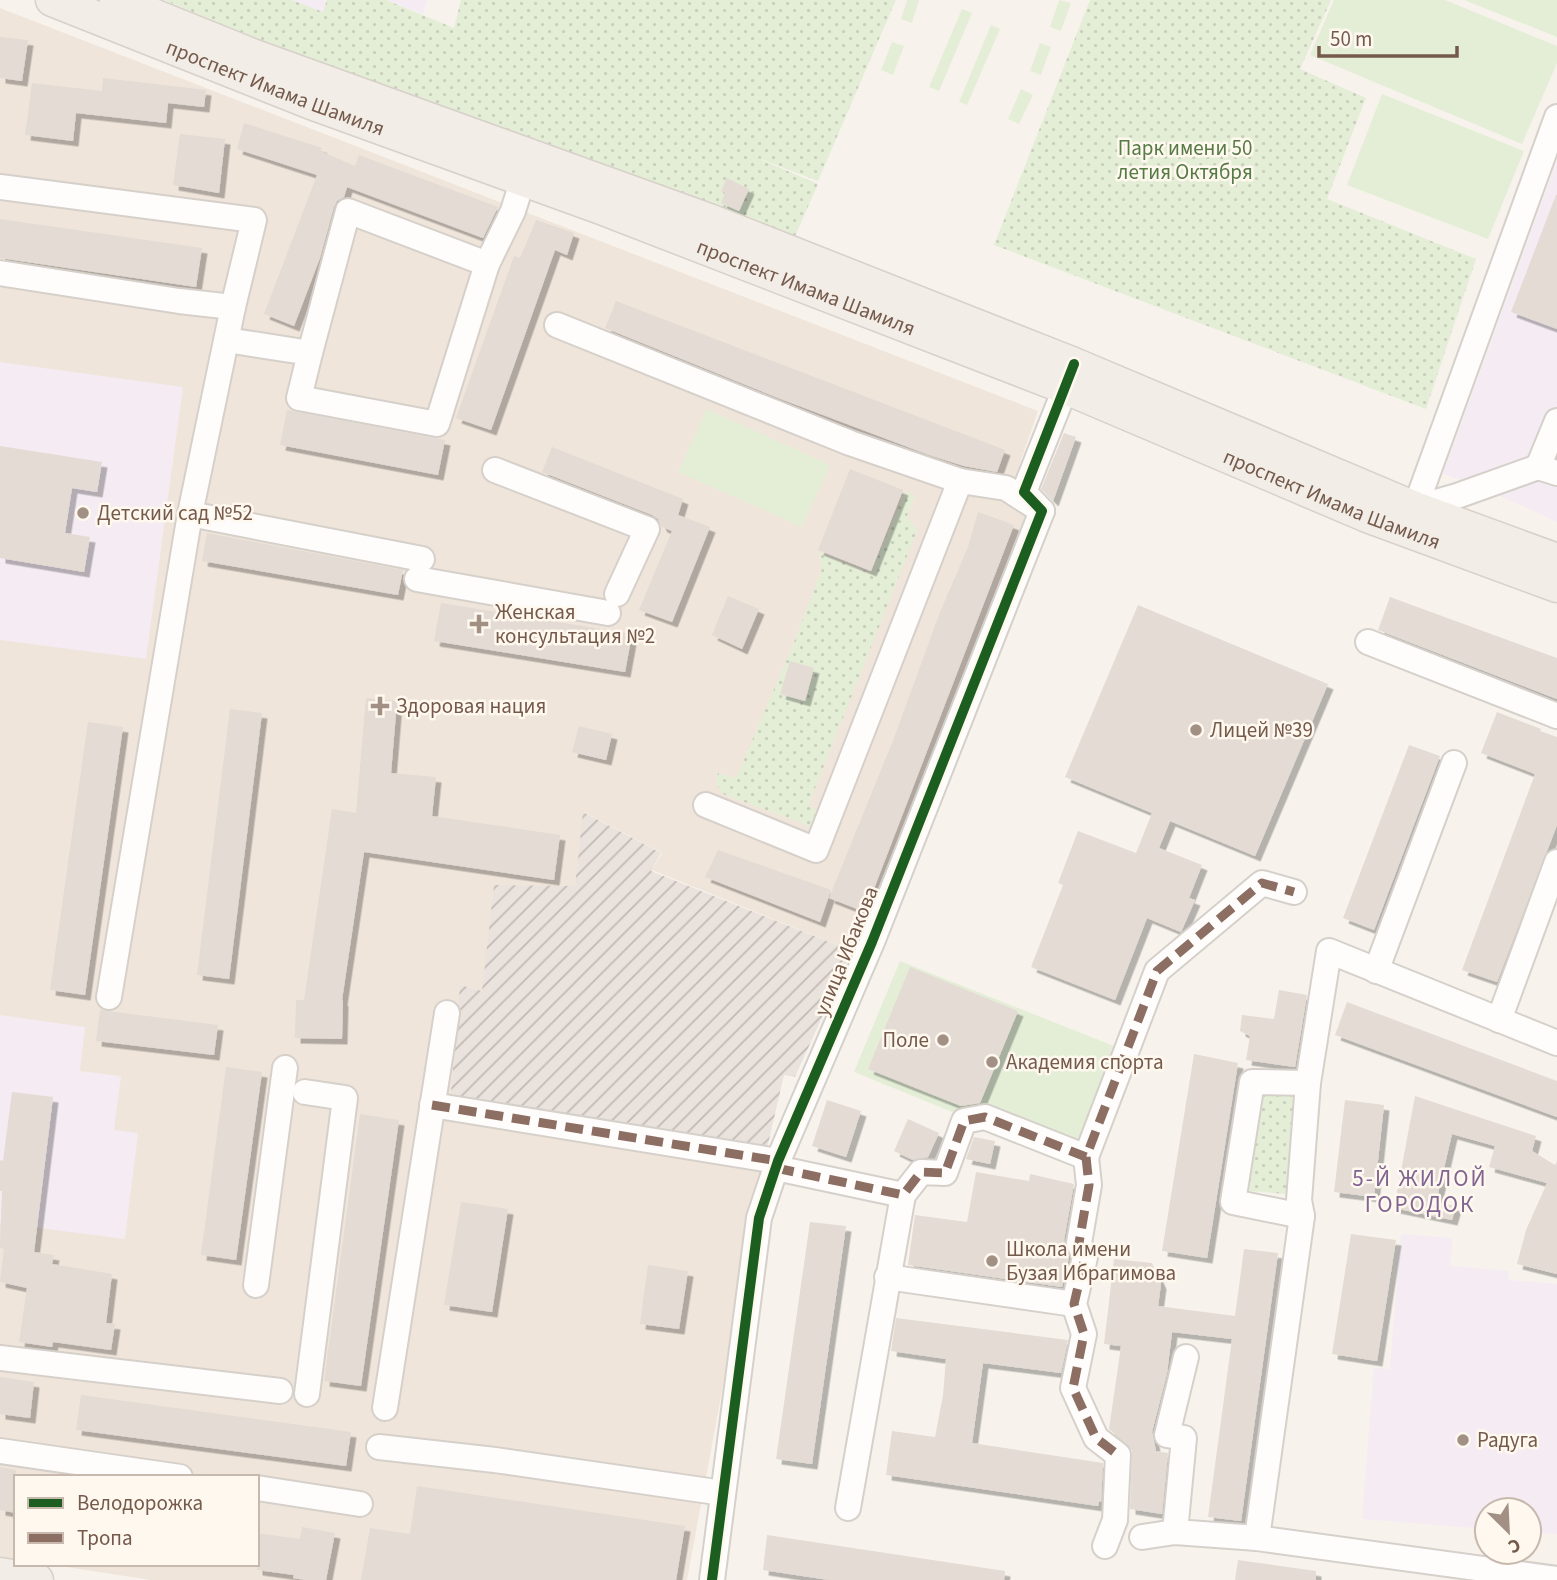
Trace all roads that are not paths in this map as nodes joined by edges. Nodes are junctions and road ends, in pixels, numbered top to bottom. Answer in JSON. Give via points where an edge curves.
{"nodes":[{"id":1,"x":52,"y":0,"type":"edge"},
{"id":2,"x":116,"y":0,"type":"edge"},
{"id":3,"x":1557,"y":117,"type":"edge"},
{"id":4,"x":523,"y":179,"type":"junction"},
{"id":5,"x":0,"y":187,"type":"edge"},
{"id":6,"x":486,"y":264,"type":"junction"},
{"id":7,"x":0,"y":273,"type":"edge"},
{"id":8,"x":233,"y":307,"type":"junction"},
{"id":9,"x":557,"y":325,"type":"dead end"},
{"id":10,"x":227,"y":340,"type":"junction"},
{"id":11,"x":310,"y":353,"type":"junction"},
{"id":12,"x":1070,"y":376,"type":"junction"},
{"id":13,"x":1557,"y":421,"type":"edge"},
{"id":14,"x":495,"y":470,"type":"dead end"},
{"id":15,"x":1547,"y":470,"type":"edge"},
{"id":16,"x":960,"y":481,"type":"junction"},
{"id":17,"x":1042,"y":511,"type":"junction"},
{"id":18,"x":190,"y":514,"type":"junction"},
{"id":19,"x":1411,"y":519,"type":"junction"},
{"id":20,"x":1557,"y":560,"type":"edge"},
{"id":21,"x":1557,"y":586,"type":"edge"},
{"id":22,"x":1368,"y":642,"type":"dead end"},
{"id":23,"x":1557,"y":716,"type":"edge"},
{"id":24,"x":1454,"y":763,"type":"dead end"},
{"id":25,"x":706,"y":805,"type":"dead end"},
{"id":26,"x":1557,"y":862,"type":"edge"},
{"id":27,"x":1293,"y":892,"type":"dead end"},
{"id":28,"x":1376,"y":971,"type":"junction"},
{"id":29,"x":109,"y":997,"type":"dead end"},
{"id":30,"x":447,"y":1013,"type":"dead end"},
{"id":31,"x":1499,"y":1020,"type":"junction"},
{"id":32,"x":1557,"y":1043,"type":"edge"},
{"id":33,"x":285,"y":1068,"type":"dead end"},
{"id":34,"x":1308,"y":1083,"type":"junction"},
{"id":35,"x":305,"y":1092,"type":"dead end"},
{"id":36,"x":432,"y":1105,"type":"junction"},
{"id":37,"x":1086,"y":1157,"type":"junction"},
{"id":38,"x":777,"y":1165,"type":"junction"},
{"id":39,"x":903,"y":1195,"type":"junction"},
{"id":40,"x":1302,"y":1216,"type":"junction"},
{"id":41,"x":887,"y":1277,"type":"junction"},
{"id":42,"x":256,"y":1285,"type":"dead end"},
{"id":43,"x":1074,"y":1304,"type":"junction"},
{"id":44,"x":1186,"y":1357,"type":"dead end"},
{"id":45,"x":0,"y":1358,"type":"edge"},
{"id":46,"x":280,"y":1391,"type":"dead end"},
{"id":47,"x":307,"y":1394,"type":"dead end"},
{"id":48,"x":385,"y":1408,"type":"dead end"},
{"id":49,"x":379,"y":1447,"type":"dead end"},
{"id":50,"x":0,"y":1451,"type":"edge"},
{"id":51,"x":166,"y":1475,"type":"edge"},
{"id":52,"x":259,"y":1488,"type":"edge"},
{"id":53,"x":723,"y":1493,"type":"junction"},
{"id":54,"x":360,"y":1504,"type":"dead end"},
{"id":55,"x":848,"y":1508,"type":"dead end"},
{"id":56,"x":1175,"y":1532,"type":"junction"},
{"id":57,"x":1142,"y":1537,"type":"dead end"},
{"id":58,"x":1257,"y":1538,"type":"junction"},
{"id":59,"x":1105,"y":1546,"type":"dead end"},
{"id":60,"x":0,"y":1574,"type":"edge"},
{"id":61,"x":1557,"y":1579,"type":"edge"},
{"id":62,"x":37,"y":1580,"type":"edge"},
{"id":63,"x":712,"y":1580,"type":"edge"}],
"edges":[{"from":1,"to":4,"type":"main road","name":"проспект Имама Шамиля","via":[[311,103]]},
{"from":2,"to":12,"type":"main road","name":"проспект Имама Шамиля","via":[[709,220]]},
{"from":3,"to":19,"type":"street"},
{"from":4,"to":6,"type":"street","via":[[513,211]]},
{"from":4,"to":12,"type":"main road","name":"проспект Имама Шамиля"},
{"from":5,"to":8,"type":"street","via":[[254,220]]},
{"from":6,"to":11,"type":"street","via":[[348,211]]},
{"from":6,"to":11,"type":"street","via":[[437,424],[299,398]]},
{"from":7,"to":8,"type":"street"},
{"from":8,"to":10,"type":"street"},
{"from":9,"to":16,"type":"street","via":[[850,443]]},
{"from":10,"to":11,"type":"street"},
{"from":10,"to":18,"type":"street"},
{"from":12,"to":17,"type":"street","via":[[1024,492]]},
{"from":12,"to":19,"type":"main road","name":"проспект Имама Шамиля"},
{"from":13,"to":15,"type":"street"},
{"from":14,"to":18,"type":"street","via":[[647,529],[612,603],[420,569]]},
{"from":15,"to":19,"type":"street","via":[[1457,496]]},
{"from":16,"to":17,"type":"street","via":[[1006,488]]},
{"from":16,"to":25,"type":"street","via":[[816,850]]},
{"from":17,"to":38,"type":"street","name":"улица Ибакова","via":[[872,942]]},
{"from":18,"to":29,"type":"street"},
{"from":19,"to":20,"type":"main road","name":"проспект Имама Шамиля"},
{"from":19,"to":21,"type":"main road","name":"проспект Имама Шамиля"},
{"from":22,"to":23,"type":"street"},
{"from":24,"to":28,"type":"street"},
{"from":26,"to":31,"type":"street"},
{"from":27,"to":37,"type":"street","via":[[1262,883],[1157,971]]},
{"from":28,"to":31,"type":"street"},
{"from":28,"to":34,"type":"street","via":[[1329,951]]},
{"from":30,"to":36,"type":"street"},
{"from":31,"to":32,"type":"street"},
{"from":33,"to":42,"type":"street"},
{"from":34,"to":40,"type":"street","via":[[1299,1200]]},
{"from":34,"to":40,"type":"street","via":[[1252,1082],[1233,1202]]},
{"from":35,"to":47,"type":"street","via":[[345,1098]]},
{"from":36,"to":38,"type":"street"},
{"from":36,"to":48,"type":"street"},
{"from":37,"to":39,"type":"street","via":[[985,1116],[964,1121],[945,1173],[921,1172]]},
{"from":37,"to":43,"type":"street","via":[[1089,1185],[1079,1242],[1085,1257]]},
{"from":38,"to":39,"type":"street"},
{"from":38,"to":53,"type":"street","name":"улица Ибакова","via":[[759,1218]]},
{"from":39,"to":41,"type":"street"},
{"from":40,"to":58,"type":"street"},
{"from":41,"to":43,"type":"street"},
{"from":41,"to":55,"type":"street"},
{"from":43,"to":59,"type":"street","via":[[1084,1334],[1073,1388],[1096,1438],[1118,1455],[1115,1520]]},
{"from":44,"to":56,"type":"street","via":[[1167,1435],[1184,1438]]},
{"from":45,"to":46,"type":"street"},
{"from":49,"to":53,"type":"street"},
{"from":50,"to":51,"type":"street"},
{"from":52,"to":54,"type":"street"},
{"from":53,"to":63,"type":"street","name":"улица Ибакова"},
{"from":56,"to":57,"type":"street"},
{"from":56,"to":58,"type":"street"},
{"from":58,"to":61,"type":"street"},
{"from":60,"to":62,"type":"main road"}]}
